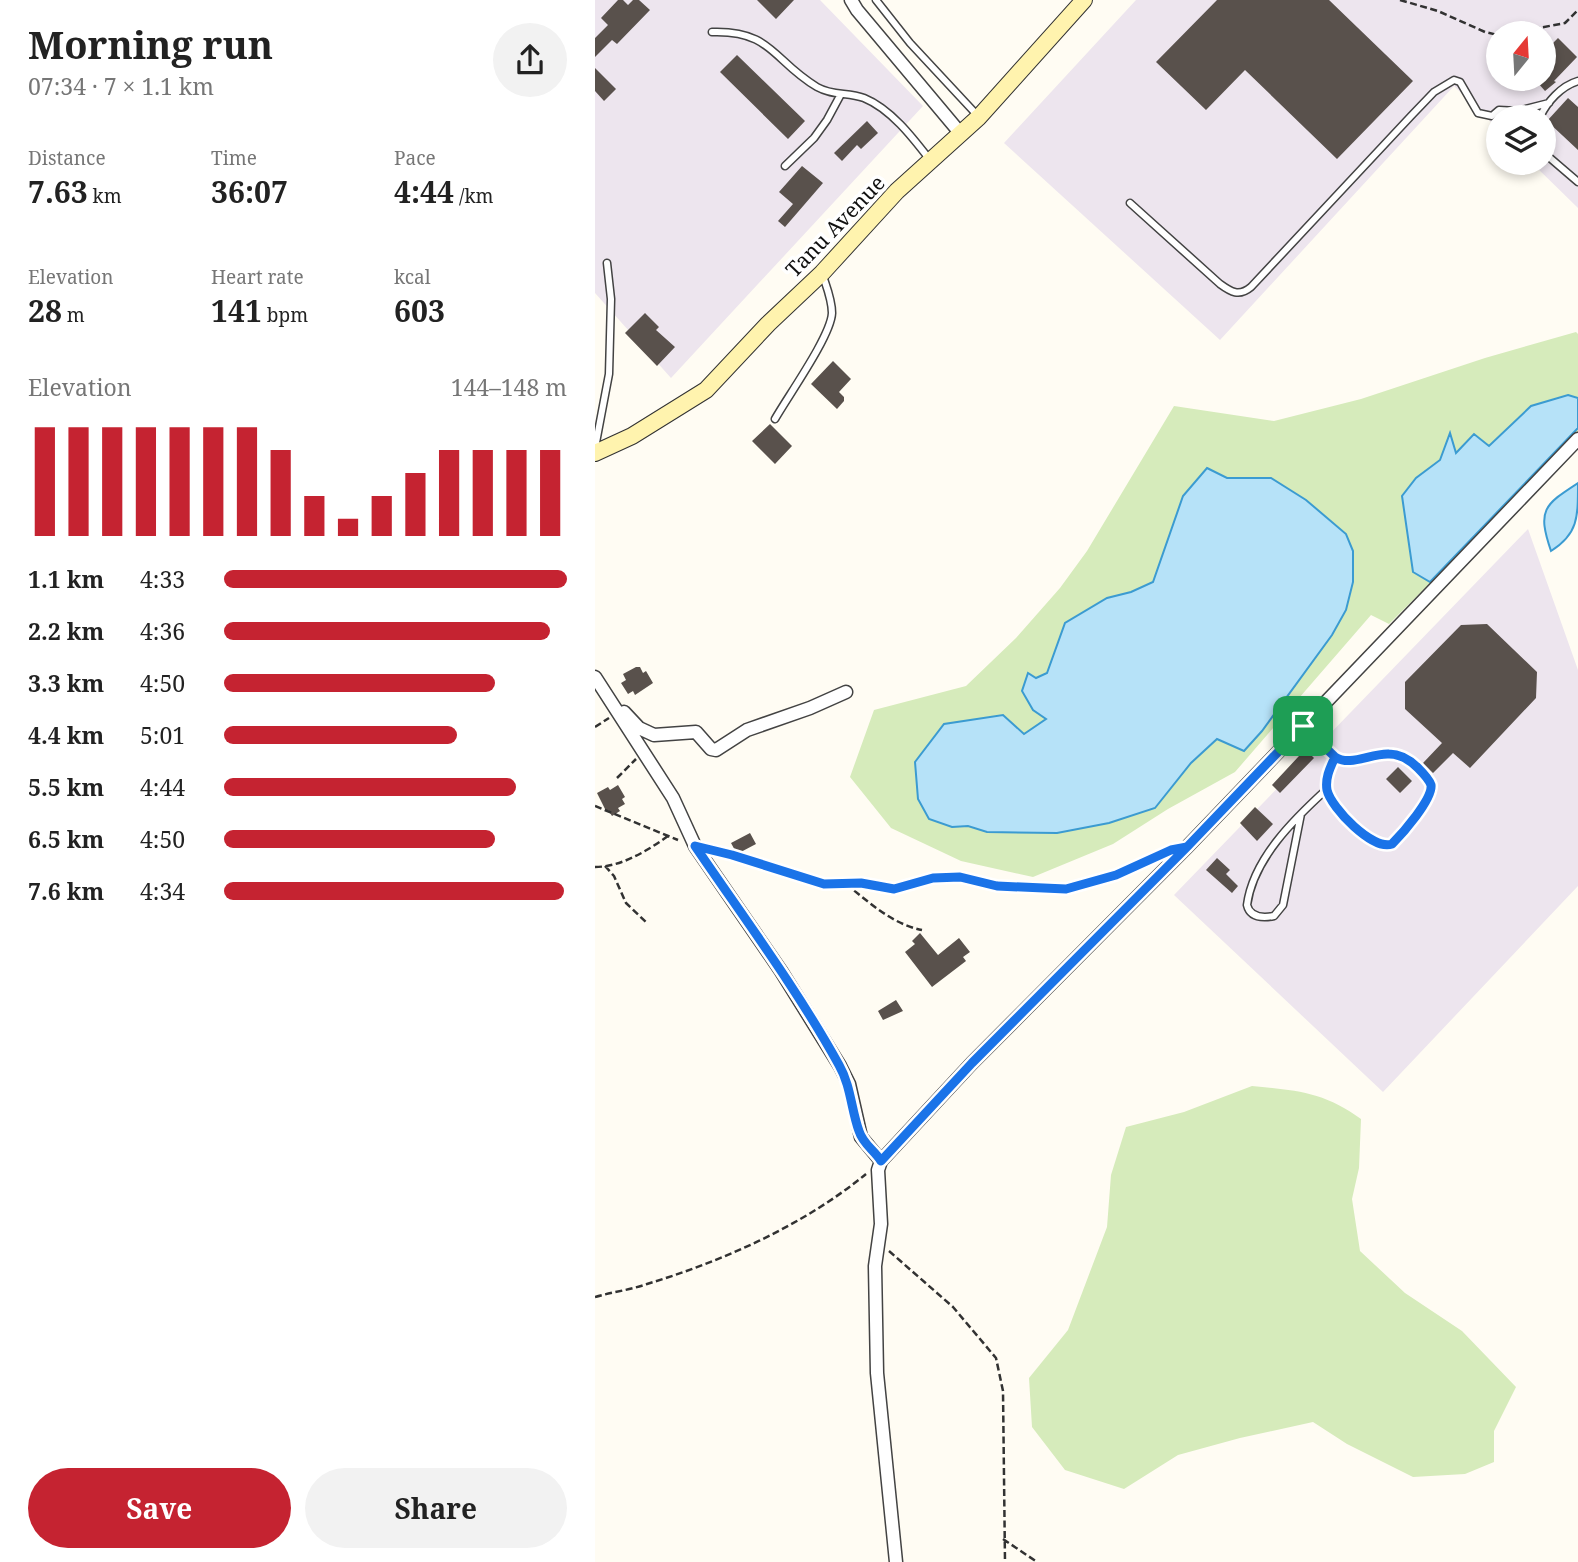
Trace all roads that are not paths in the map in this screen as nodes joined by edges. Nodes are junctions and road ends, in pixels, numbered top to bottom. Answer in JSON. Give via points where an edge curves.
{"nodes":[{"id":1,"x":851,"y":0,"type":"edge"},
{"id":2,"x":876,"y":0,"type":"edge"},
{"id":3,"x":1084,"y":0,"type":"edge"},
{"id":4,"x":712,"y":32,"type":"dead end"},
{"id":5,"x":1578,"y":81,"type":"edge"},
{"id":6,"x":841,"y":94,"type":"junction"},
{"id":7,"x":1549,"y":103,"type":"joint"},
{"id":8,"x":979,"y":117,"type":"junction"},
{"id":9,"x":961,"y":134,"type":"junction"},
{"id":10,"x":931,"y":162,"type":"junction"},
{"id":11,"x":1556,"y":163,"type":"edge"},
{"id":12,"x":785,"y":166,"type":"dead end"},
{"id":13,"x":1578,"y":182,"type":"edge"},
{"id":14,"x":1130,"y":203,"type":"dead end"},
{"id":15,"x":607,"y":263,"type":"dead end"},
{"id":16,"x":822,"y":273,"type":"junction"},
{"id":17,"x":775,"y":419,"type":"dead end"},
{"id":18,"x":1578,"y":439,"type":"edge"},
{"id":19,"x":595,"y":450,"type":"edge"},
{"id":20,"x":595,"y":677,"type":"edge"},
{"id":21,"x":846,"y":692,"type":"dead end"},
{"id":22,"x":612,"y":704,"type":"junction"},
{"id":23,"x":1303,"y":726,"type":"junction"},
{"id":24,"x":1335,"y":757,"type":"junction"},
{"id":25,"x":1327,"y":789,"type":"junction"},
{"id":26,"x":1301,"y":814,"type":"junction"},
{"id":27,"x":879,"y":1165,"type":"junction"},
{"id":28,"x":896,"y":1562,"type":"edge"}],
"edges":[{"from":1,"to":9,"type":"street"},
{"from":2,"to":8,"type":"lane","via":[[909,43]]},
{"from":3,"to":8,"type":"street","name":"Tanu Avenue"},
{"from":4,"to":6,"type":"lane","via":[[758,39],[803,79]]},
{"from":5,"to":7,"type":"lane"},
{"from":6,"to":10,"type":"lane","via":[[873,103],[908,132]]},
{"from":6,"to":12,"type":"lane","via":[[821,130]]},
{"from":7,"to":14,"type":"lane","via":[[1518,111],[1499,110],[1492,116],[1478,113],[1461,82],[1445,84],[1243,293],[1232,293],[1220,284]]},
{"from":8,"to":9,"type":"street","name":"Tanu Avenue"},
{"from":9,"to":10,"type":"street","name":"Tanu Avenue"},
{"from":10,"to":16,"type":"street","name":"Tanu Avenue","via":[[897,191]]},
{"from":11,"to":13,"type":"lane"},
{"from":15,"to":19,"type":"lane","via":[[609,374]]},
{"from":16,"to":17,"type":"lane","via":[[832,311],[828,330]]},
{"from":16,"to":19,"type":"street","name":"Tanu Avenue","via":[[706,390],[632,436]]},
{"from":18,"to":23,"type":"street"},
{"from":20,"to":22,"type":"street"},
{"from":21,"to":22,"type":"street","via":[[747,730],[716,750],[696,732],[647,733]]},
{"from":22,"to":27,"type":"street","via":[[673,798],[695,846],[840,1066],[849,1084],[859,1132]]},
{"from":23,"to":24,"type":"lane"},
{"from":23,"to":27,"type":"street","via":[[972,1063]]},
{"from":24,"to":25,"type":"lane"},
{"from":24,"to":25,"type":"lane","via":[[1347,761],[1398,755],[1430,781],[1431,790],[1397,839],[1387,846],[1362,833],[1333,804]]},
{"from":25,"to":26,"type":"lane"},
{"from":26,"to":26,"type":"lane","via":[[1262,864],[1253,884],[1247,905],[1257,916],[1274,916],[1283,905]]},
{"from":27,"to":28,"type":"street","via":[[877,1373]]}]}
